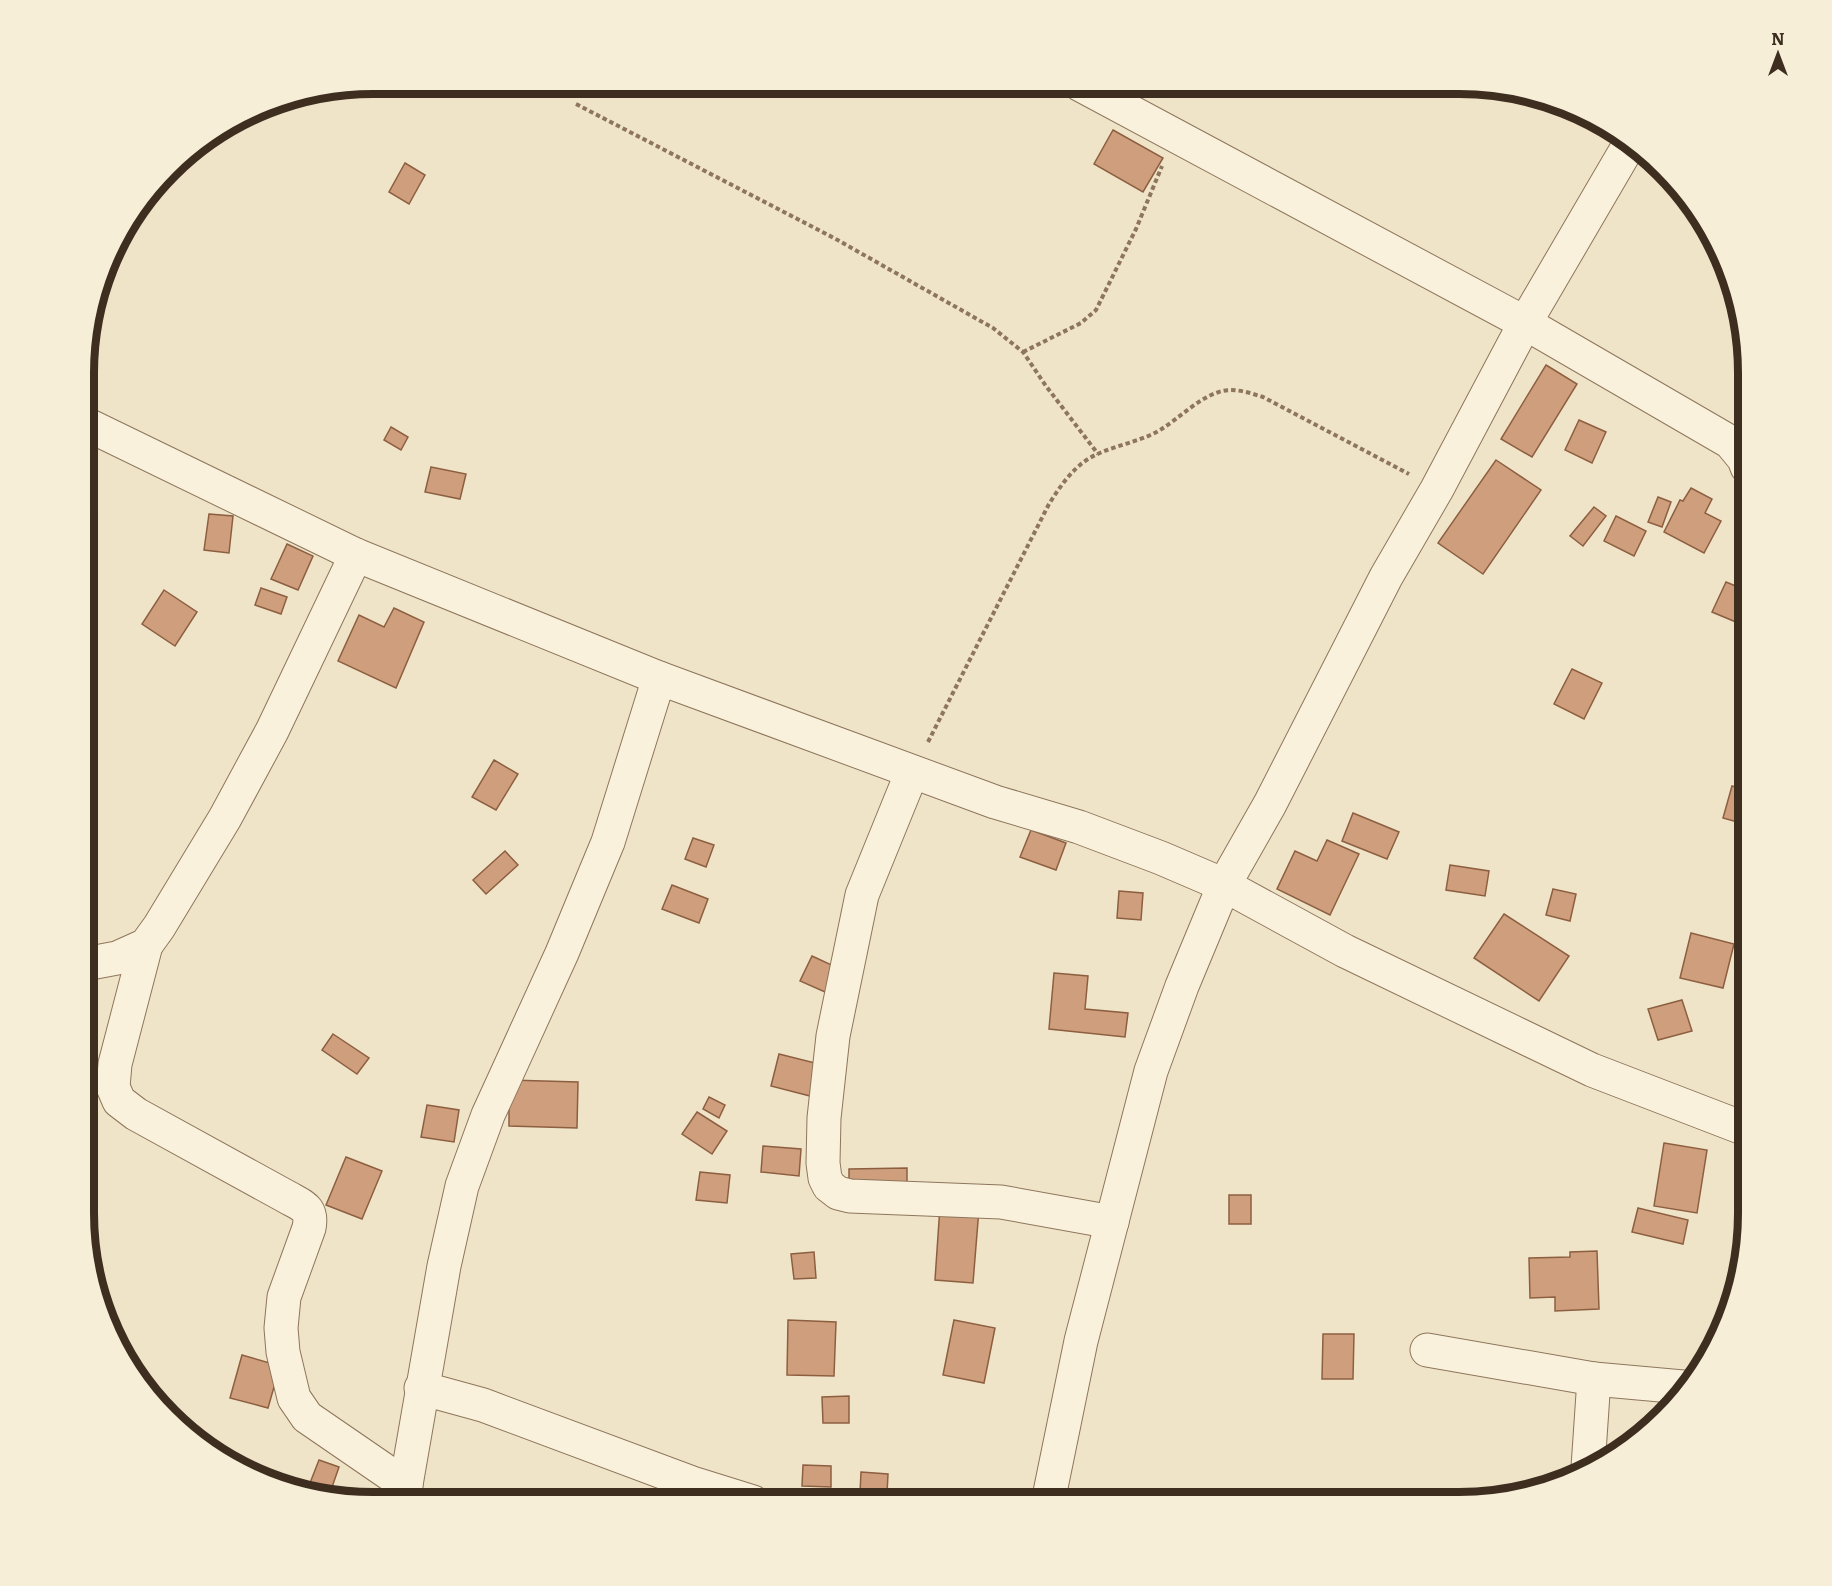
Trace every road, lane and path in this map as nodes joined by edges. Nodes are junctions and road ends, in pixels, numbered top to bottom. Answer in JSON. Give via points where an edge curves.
{"nodes":[{"id":1,"x":1098,"y":94,"type":"edge"},
{"id":2,"x":576,"y":104,"type":"dead end"},
{"id":3,"x":1176,"y":135,"type":"junction"},
{"id":4,"x":1626,"y":151,"type":"edge"},
{"id":5,"x":1525,"y":323,"type":"junction"},
{"id":6,"x":1023,"y":352,"type":"junction"},
{"id":7,"x":94,"y":428,"type":"edge"},
{"id":8,"x":1738,"y":452,"type":"edge"},
{"id":9,"x":1098,"y":454,"type":"junction"},
{"id":10,"x":1437,"y":489,"type":"junction"},
{"id":11,"x":356,"y":555,"type":"junction"},
{"id":12,"x":659,"y":678,"type":"junction"},
{"id":13,"x":912,"y":772,"type":"junction"},
{"id":14,"x":1224,"y":885,"type":"junction"},
{"id":15,"x":146,"y":945,"type":"junction"},
{"id":16,"x":94,"y":962,"type":"edge"},
{"id":17,"x":1738,"y":1121,"type":"edge"},
{"id":18,"x":1112,"y":1222,"type":"junction"},
{"id":19,"x":1426,"y":1350,"type":"dead end"},
{"id":20,"x":1594,"y":1380,"type":"junction"},
{"id":21,"x":1676,"y":1386,"type":"edge"},
{"id":22,"x":421,"y":1388,"type":"junction"},
{"id":23,"x":1589,"y":1459,"type":"edge"},
{"id":24,"x":403,"y":1492,"type":"edge"},
{"id":25,"x":404,"y":1492,"type":"edge"},
{"id":26,"x":721,"y":1492,"type":"edge"},
{"id":27,"x":1050,"y":1492,"type":"edge"}],
"edges":[{"from":1,"to":3,"type":"street"},
{"from":2,"to":6,"type":"path","via":[[932,292],[993,328]]},
{"from":3,"to":5,"type":"street"},
{"from":3,"to":6,"type":"path","via":[[1096,310],[1081,323]]},
{"from":4,"to":5,"type":"street"},
{"from":5,"to":8,"type":"street","via":[[1730,442]]},
{"from":5,"to":10,"type":"street"},
{"from":6,"to":9,"type":"path"},
{"from":7,"to":11,"type":"street"},
{"from":9,"to":10,"type":"path","via":[[1159,431],[1222,391],[1238,390],[1263,397]]},
{"from":9,"to":13,"type":"path","via":[[1065,480],[1049,504]]},
{"from":10,"to":14,"type":"street","via":[[1386,577],[1270,804]]},
{"from":11,"to":12,"type":"street"},
{"from":11,"to":15,"type":"street","via":[[272,731],[225,818]]},
{"from":12,"to":13,"type":"street"},
{"from":12,"to":22,"type":"street","via":[[608,842],[488,1115],[462,1186]]},
{"from":13,"to":14,"type":"street","via":[[1079,827]]},
{"from":13,"to":18,"type":"street","via":[[862,895],[844,977],[824,1118],[825,1178],[838,1193],[850,1196],[1001,1202]]},
{"from":14,"to":17,"type":"street","via":[[1345,951],[1592,1070]]},
{"from":14,"to":18,"type":"street","via":[[1150,1071]]},
{"from":15,"to":16,"type":"street","via":[[117,958]]},
{"from":15,"to":24,"type":"street","via":[[115,1065],[113,1087],[119,1101],[135,1114],[308,1210],[309,1228],[284,1297],[281,1328],[294,1398],[307,1417]]},
{"from":18,"to":27,"type":"street","via":[[1081,1341]]},
{"from":19,"to":20,"type":"street"},
{"from":20,"to":21,"type":"street"},
{"from":20,"to":23,"type":"street"},
{"from":22,"to":25,"type":"street"},
{"from":22,"to":26,"type":"street","via":[[483,1405]]}]}
